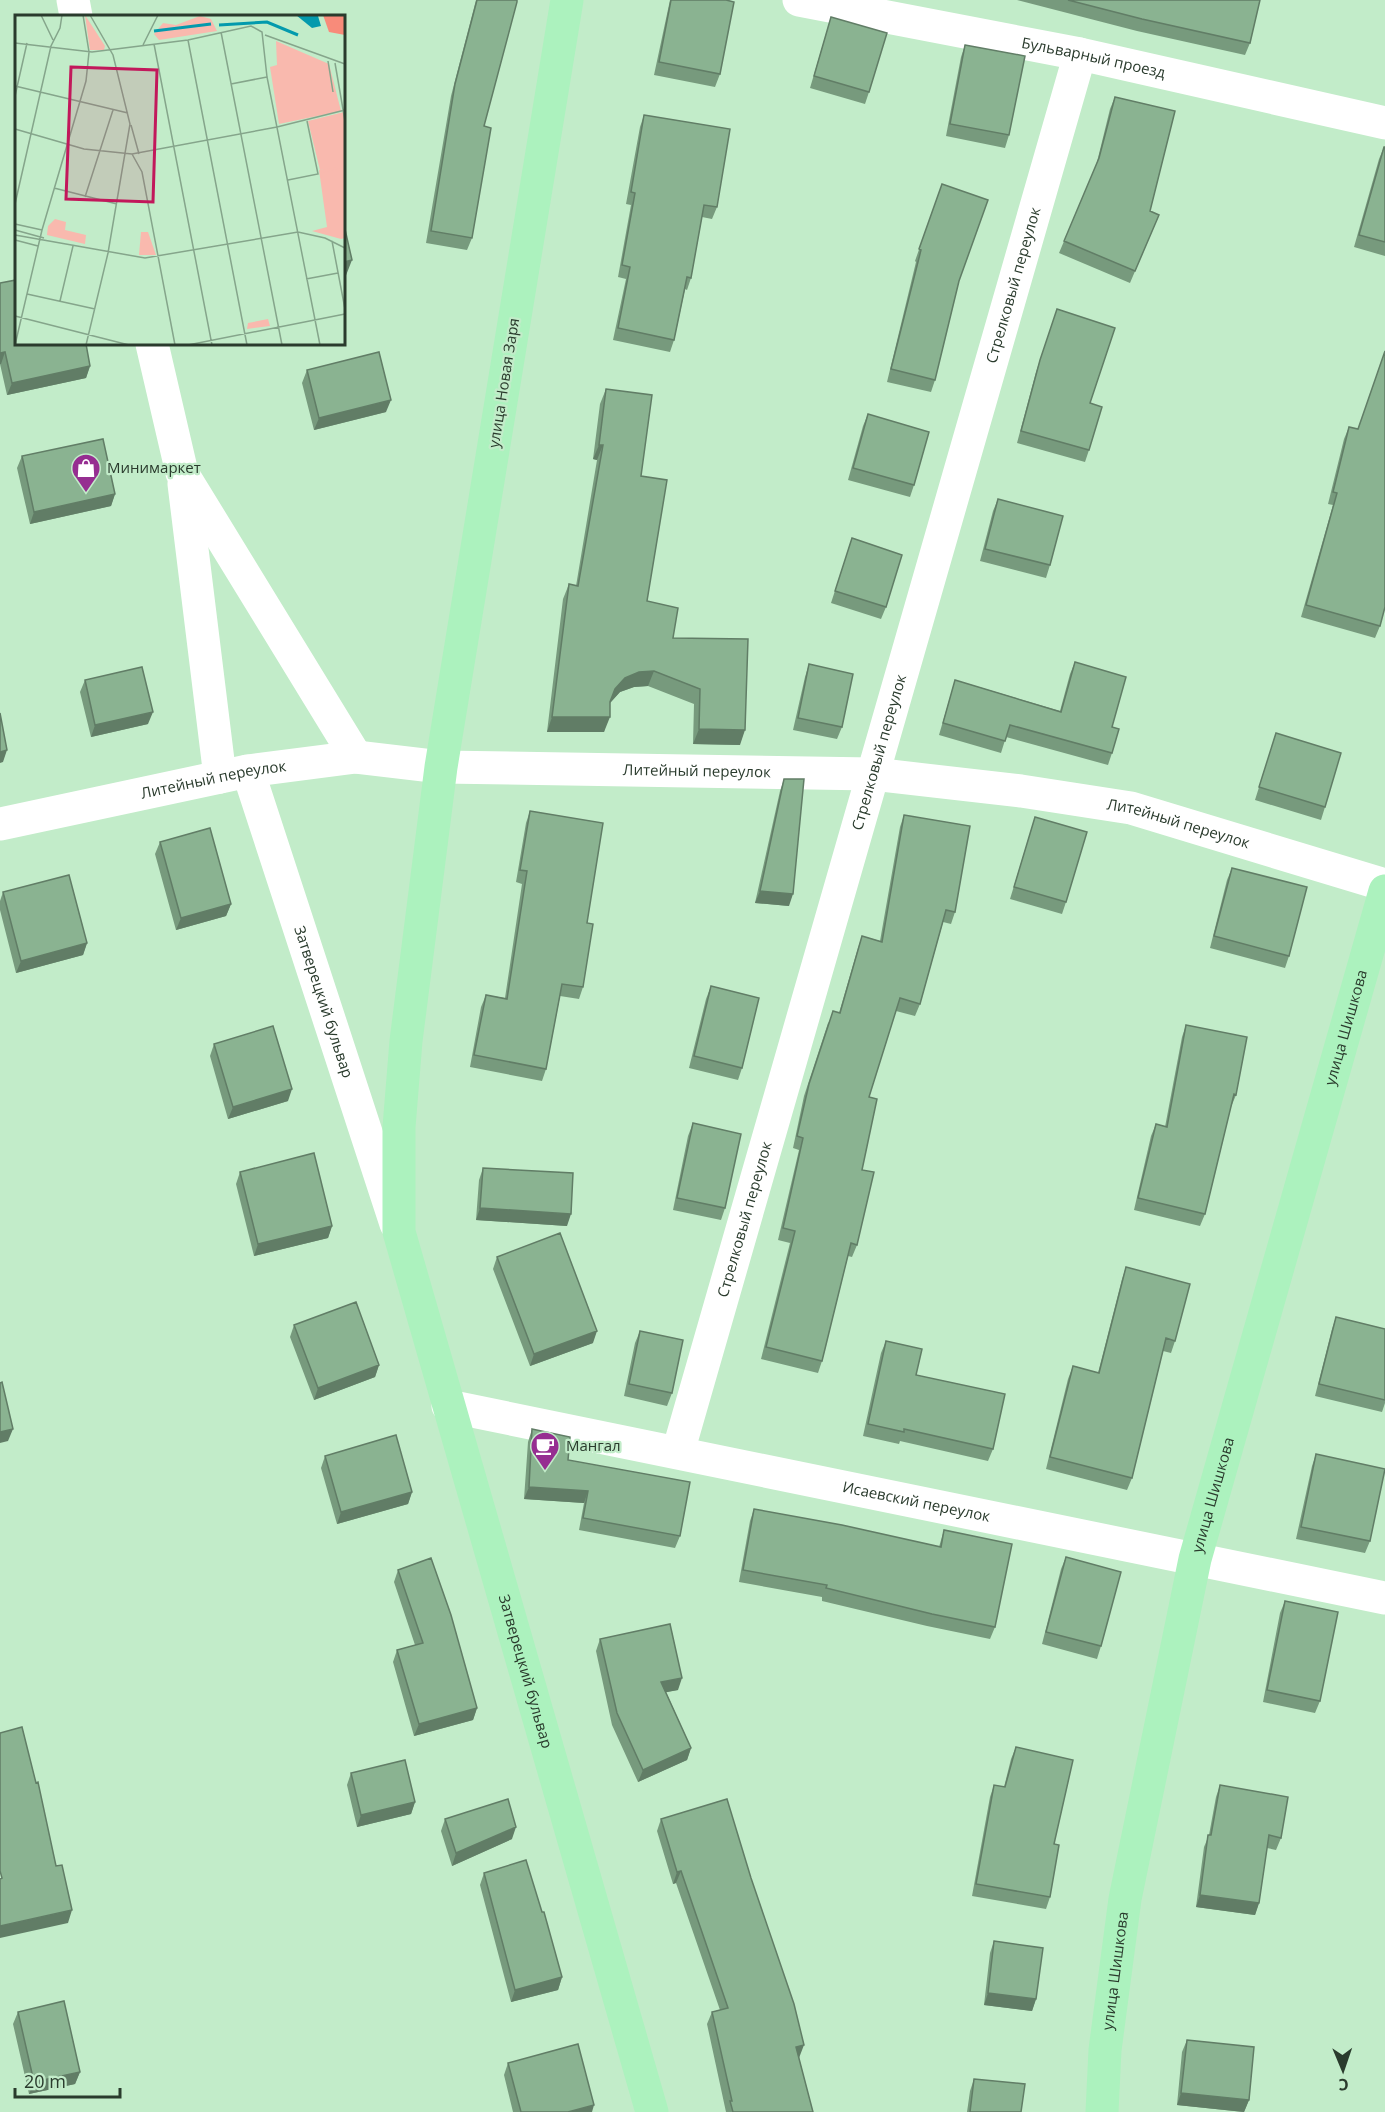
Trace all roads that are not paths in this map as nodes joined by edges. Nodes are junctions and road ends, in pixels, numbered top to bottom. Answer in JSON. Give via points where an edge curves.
{"nodes":[{"id":1,"x":73,"y":0,"type":"edge"},
{"id":2,"x":567,"y":0,"type":"edge"},
{"id":3,"x":799,"y":0,"type":"edge"},
{"id":4,"x":76,"y":15,"type":"edge"},
{"id":5,"x":1080,"y":54,"type":"junction"},
{"id":6,"x":1385,"y":123,"type":"edge"},
{"id":7,"x":152,"y":345,"type":"edge"},
{"id":8,"x":182,"y":473,"type":"junction"},
{"id":9,"x":356,"y":757,"type":"junction"},
{"id":10,"x":441,"y":767,"type":"junction"},
{"id":11,"x":234,"y":774,"type":"junction"},
{"id":12,"x":873,"y":774,"type":"junction"},
{"id":13,"x":0,"y":824,"type":"edge"},
{"id":14,"x":1385,"y":885,"type":"edge"},
{"id":15,"x":1385,"y":891,"type":"edge"},
{"id":16,"x":399,"y":1232,"type":"junction"},
{"id":17,"x":448,"y":1406,"type":"junction"},
{"id":18,"x":678,"y":1452,"type":"junction"},
{"id":19,"x":1195,"y":1559,"type":"junction"},
{"id":20,"x":1385,"y":1598,"type":"edge"},
{"id":21,"x":652,"y":2112,"type":"edge"},
{"id":22,"x":1102,"y":2112,"type":"edge"}],
"edges":[{"from":1,"to":4,"type":"street"},
{"from":2,"to":10,"type":"main road","name":"улица Новая Заря"},
{"from":3,"to":5,"type":"street","name":"Бульварный проезд"},
{"from":5,"to":6,"type":"street","name":"Бульварный проезд"},
{"from":5,"to":12,"type":"street","name":"Стрелковый переулок"},
{"from":7,"to":8,"type":"street","name":"Затверецкий бульвар"},
{"from":8,"to":9,"type":"street","name":"Затверецкий бульвар"},
{"from":8,"to":11,"type":"street","name":"Затверецкий бульвар"},
{"from":9,"to":10,"type":"street","name":"Литейный переулок"},
{"from":9,"to":11,"type":"street","name":"Литейный переулок"},
{"from":10,"to":12,"type":"street","name":"Литейный переулок"},
{"from":10,"to":16,"type":"main road","name":"Затверецкий бульвар","via":[[406,1041],[399,1127]]},
{"from":11,"to":13,"type":"street","name":"Литейный переулок"},
{"from":11,"to":16,"type":"street","name":"Затверецкий бульвар"},
{"from":12,"to":14,"type":"street","name":"Литейный переулок","via":[[1131,808]]},
{"from":12,"to":18,"type":"street","name":"Стрелковый переулок"},
{"from":15,"to":19,"type":"main road","name":"улица Шишкова"},
{"from":16,"to":17,"type":"main road","name":"Затверецкий бульвар"},
{"from":17,"to":18,"type":"street","name":"Исаевский переулок"},
{"from":17,"to":21,"type":"main road","name":"Затверецкий бульвар"},
{"from":18,"to":19,"type":"street","name":"Исаевский переулок"},
{"from":19,"to":20,"type":"street","name":"Исаевский переулок"},
{"from":19,"to":22,"type":"main road","name":"улица Шишкова","via":[[1126,1888],[1104,2050]]}]}
